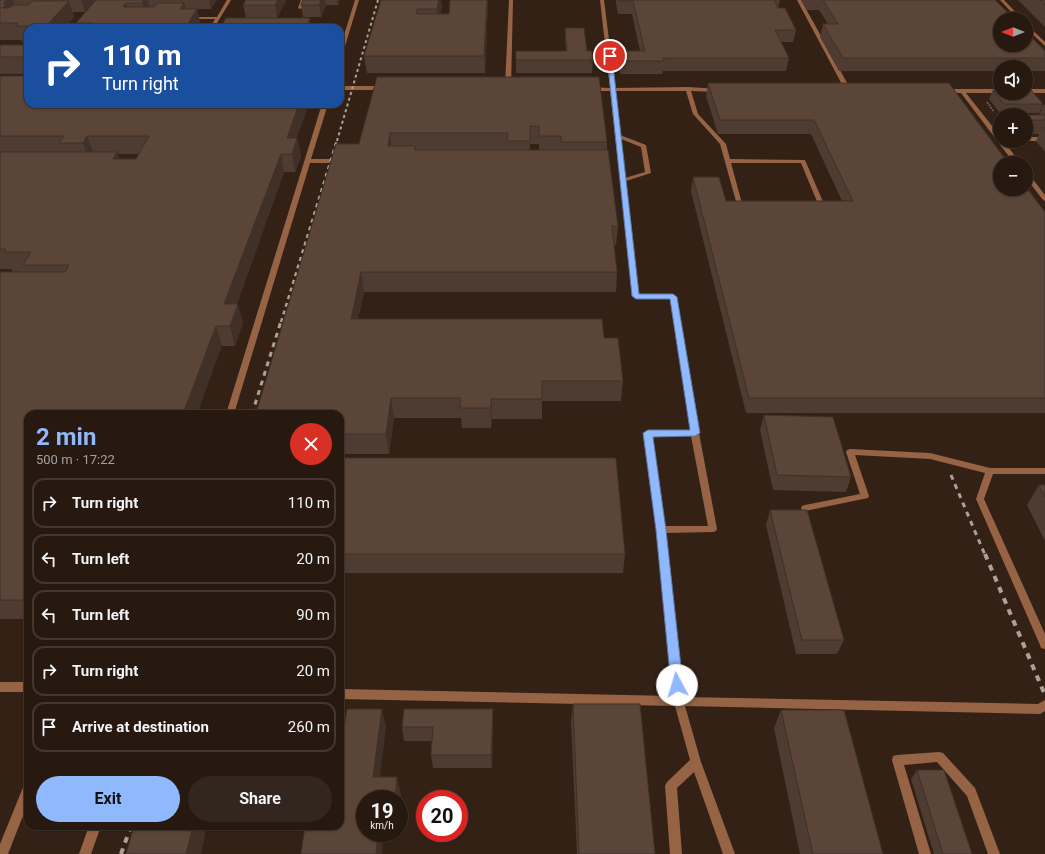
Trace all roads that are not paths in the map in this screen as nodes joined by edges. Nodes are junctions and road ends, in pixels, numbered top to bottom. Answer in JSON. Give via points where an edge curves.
{"nodes":[{"id":1,"x":229,"y":0,"type":"edge"},
{"id":2,"x":303,"y":0,"type":"edge"},
{"id":3,"x":357,"y":0,"type":"edge"},
{"id":4,"x":511,"y":0,"type":"edge"},
{"id":5,"x":602,"y":0,"type":"edge"},
{"id":6,"x":799,"y":0,"type":"edge"},
{"id":7,"x":1002,"y":0,"type":"edge"},
{"id":8,"x":300,"y":8,"type":"dead end"},
{"id":9,"x":1013,"y":12,"type":"edge"},
{"id":10,"x":186,"y":18,"type":"edge"},
{"id":11,"x":218,"y":18,"type":"junction"},
{"id":12,"x":214,"y":24,"type":"edge"},
{"id":13,"x":1033,"y":32,"type":"edge"},
{"id":14,"x":344,"y":41,"type":"edge"},
{"id":15,"x":1045,"y":45,"type":"edge"},
{"id":16,"x":344,"y":88,"type":"edge"},
{"id":17,"x":392,"y":88,"type":"edge"},
{"id":18,"x":500,"y":88,"type":"edge"},
{"id":19,"x":508,"y":88,"type":"junction"},
{"id":20,"x":515,"y":88,"type":"edge"},
{"id":21,"x":583,"y":89,"type":"edge"},
{"id":22,"x":614,"y":89,"type":"junction"},
{"id":23,"x":688,"y":89,"type":"junction"},
{"id":24,"x":726,"y":90,"type":"edge"},
{"id":25,"x":841,"y":90,"type":"edge"},
{"id":26,"x":848,"y":90,"type":"junction"},
{"id":27,"x":856,"y":90,"type":"edge"},
{"id":28,"x":940,"y":91,"type":"edge"},
{"id":29,"x":962,"y":91,"type":"junction"},
{"id":30,"x":993,"y":91,"type":"edge"},
{"id":31,"x":1033,"y":91,"type":"edge"},
{"id":32,"x":1045,"y":91,"type":"edge"},
{"id":33,"x":324,"y":108,"type":"edge"},
{"id":34,"x":993,"y":131,"type":"edge"},
{"id":35,"x":619,"y":136,"type":"junction"},
{"id":36,"x":1033,"y":139,"type":"edge"},
{"id":37,"x":1045,"y":139,"type":"edge"},
{"id":38,"x":307,"y":161,"type":"junction"},
{"id":39,"x":344,"y":161,"type":"edge"},
{"id":40,"x":727,"y":161,"type":"junction"},
{"id":41,"x":623,"y":180,"type":"junction"},
{"id":42,"x":1033,"y":183,"type":"edge"},
{"id":43,"x":1045,"y":199,"type":"edge"},
{"id":44,"x":742,"y":211,"type":"edge"},
{"id":45,"x":825,"y":212,"type":"edge"},
{"id":46,"x":231,"y":410,"type":"edge"},
{"id":47,"x":695,"y":433,"type":"junction"},
{"id":48,"x":990,"y":471,"type":"junction"},
{"id":49,"x":1045,"y":471,"type":"edge"},
{"id":50,"x":805,"y":508,"type":"edge"},
{"id":51,"x":661,"y":530,"type":"junction"},
{"id":52,"x":1045,"y":645,"type":"edge"},
{"id":53,"x":0,"y":687,"type":"edge"},
{"id":54,"x":24,"y":687,"type":"edge"},
{"id":55,"x":344,"y":694,"type":"edge"},
{"id":56,"x":678,"y":700,"type":"junction"},
{"id":57,"x":1045,"y":705,"type":"edge"},
{"id":58,"x":696,"y":762,"type":"junction"},
{"id":59,"x":24,"y":799,"type":"edge"},
{"id":60,"x":94,"y":830,"type":"edge"},
{"id":61,"x":2,"y":854,"type":"edge"},
{"id":62,"x":85,"y":854,"type":"edge"},
{"id":63,"x":676,"y":854,"type":"edge"},
{"id":64,"x":729,"y":854,"type":"edge"},
{"id":65,"x":925,"y":854,"type":"edge"},
{"id":66,"x":994,"y":854,"type":"edge"}],
"edges":[{"from":1,"to":11,"type":"lane"},
{"from":2,"to":8,"type":"lane"},
{"from":3,"to":14,"type":"lane"},
{"from":4,"to":19,"type":"lane"},
{"from":5,"to":22,"type":"lane"},
{"from":6,"to":26,"type":"lane"},
{"from":7,"to":9,"type":"lane"},
{"from":10,"to":11,"type":"lane"},
{"from":11,"to":12,"type":"lane"},
{"from":13,"to":15,"type":"lane"},
{"from":16,"to":17,"type":"lane"},
{"from":18,"to":19,"type":"lane"},
{"from":19,"to":20,"type":"lane"},
{"from":21,"to":22,"type":"lane"},
{"from":22,"to":23,"type":"lane"},
{"from":22,"to":35,"type":"lane"},
{"from":23,"to":24,"type":"lane"},
{"from":23,"to":40,"type":"lane","via":[[696,114],[723,144]]},
{"from":25,"to":26,"type":"lane"},
{"from":26,"to":27,"type":"lane"},
{"from":28,"to":29,"type":"lane"},
{"from":29,"to":30,"type":"lane"},
{"from":29,"to":34,"type":"lane"},
{"from":31,"to":32,"type":"lane"},
{"from":33,"to":38,"type":"lane"},
{"from":35,"to":41,"type":"lane"},
{"from":35,"to":41,"type":"lane","via":[[644,146],[648,173]]},
{"from":36,"to":37,"type":"lane"},
{"from":38,"to":39,"type":"lane"},
{"from":38,"to":46,"type":"lane"},
{"from":40,"to":44,"type":"lane"},
{"from":40,"to":45,"type":"lane","via":[[803,162]]},
{"from":41,"to":47,"type":"lane","via":[[636,296],[673,297]]},
{"from":42,"to":43,"type":"lane"},
{"from":47,"to":51,"type":"lane","via":[[648,433]]},
{"from":47,"to":51,"type":"lane","via":[[713,529]]},
{"from":48,"to":49,"type":"lane"},
{"from":48,"to":50,"type":"lane","via":[[930,456],[850,452],[865,496]]},
{"from":48,"to":52,"type":"lane","via":[[980,499]]},
{"from":51,"to":56,"type":"lane"},
{"from":53,"to":54,"type":"lane"},
{"from":55,"to":56,"type":"lane"},
{"from":56,"to":57,"type":"lane","via":[[1040,709]]},
{"from":56,"to":58,"type":"lane"},
{"from":58,"to":63,"type":"lane","via":[[671,786]]},
{"from":58,"to":64,"type":"lane"},
{"from":59,"to":61,"type":"lane"},
{"from":60,"to":62,"type":"lane"},
{"from":65,"to":66,"type":"lane","via":[[897,760],[939,757],[971,792]]}]}
